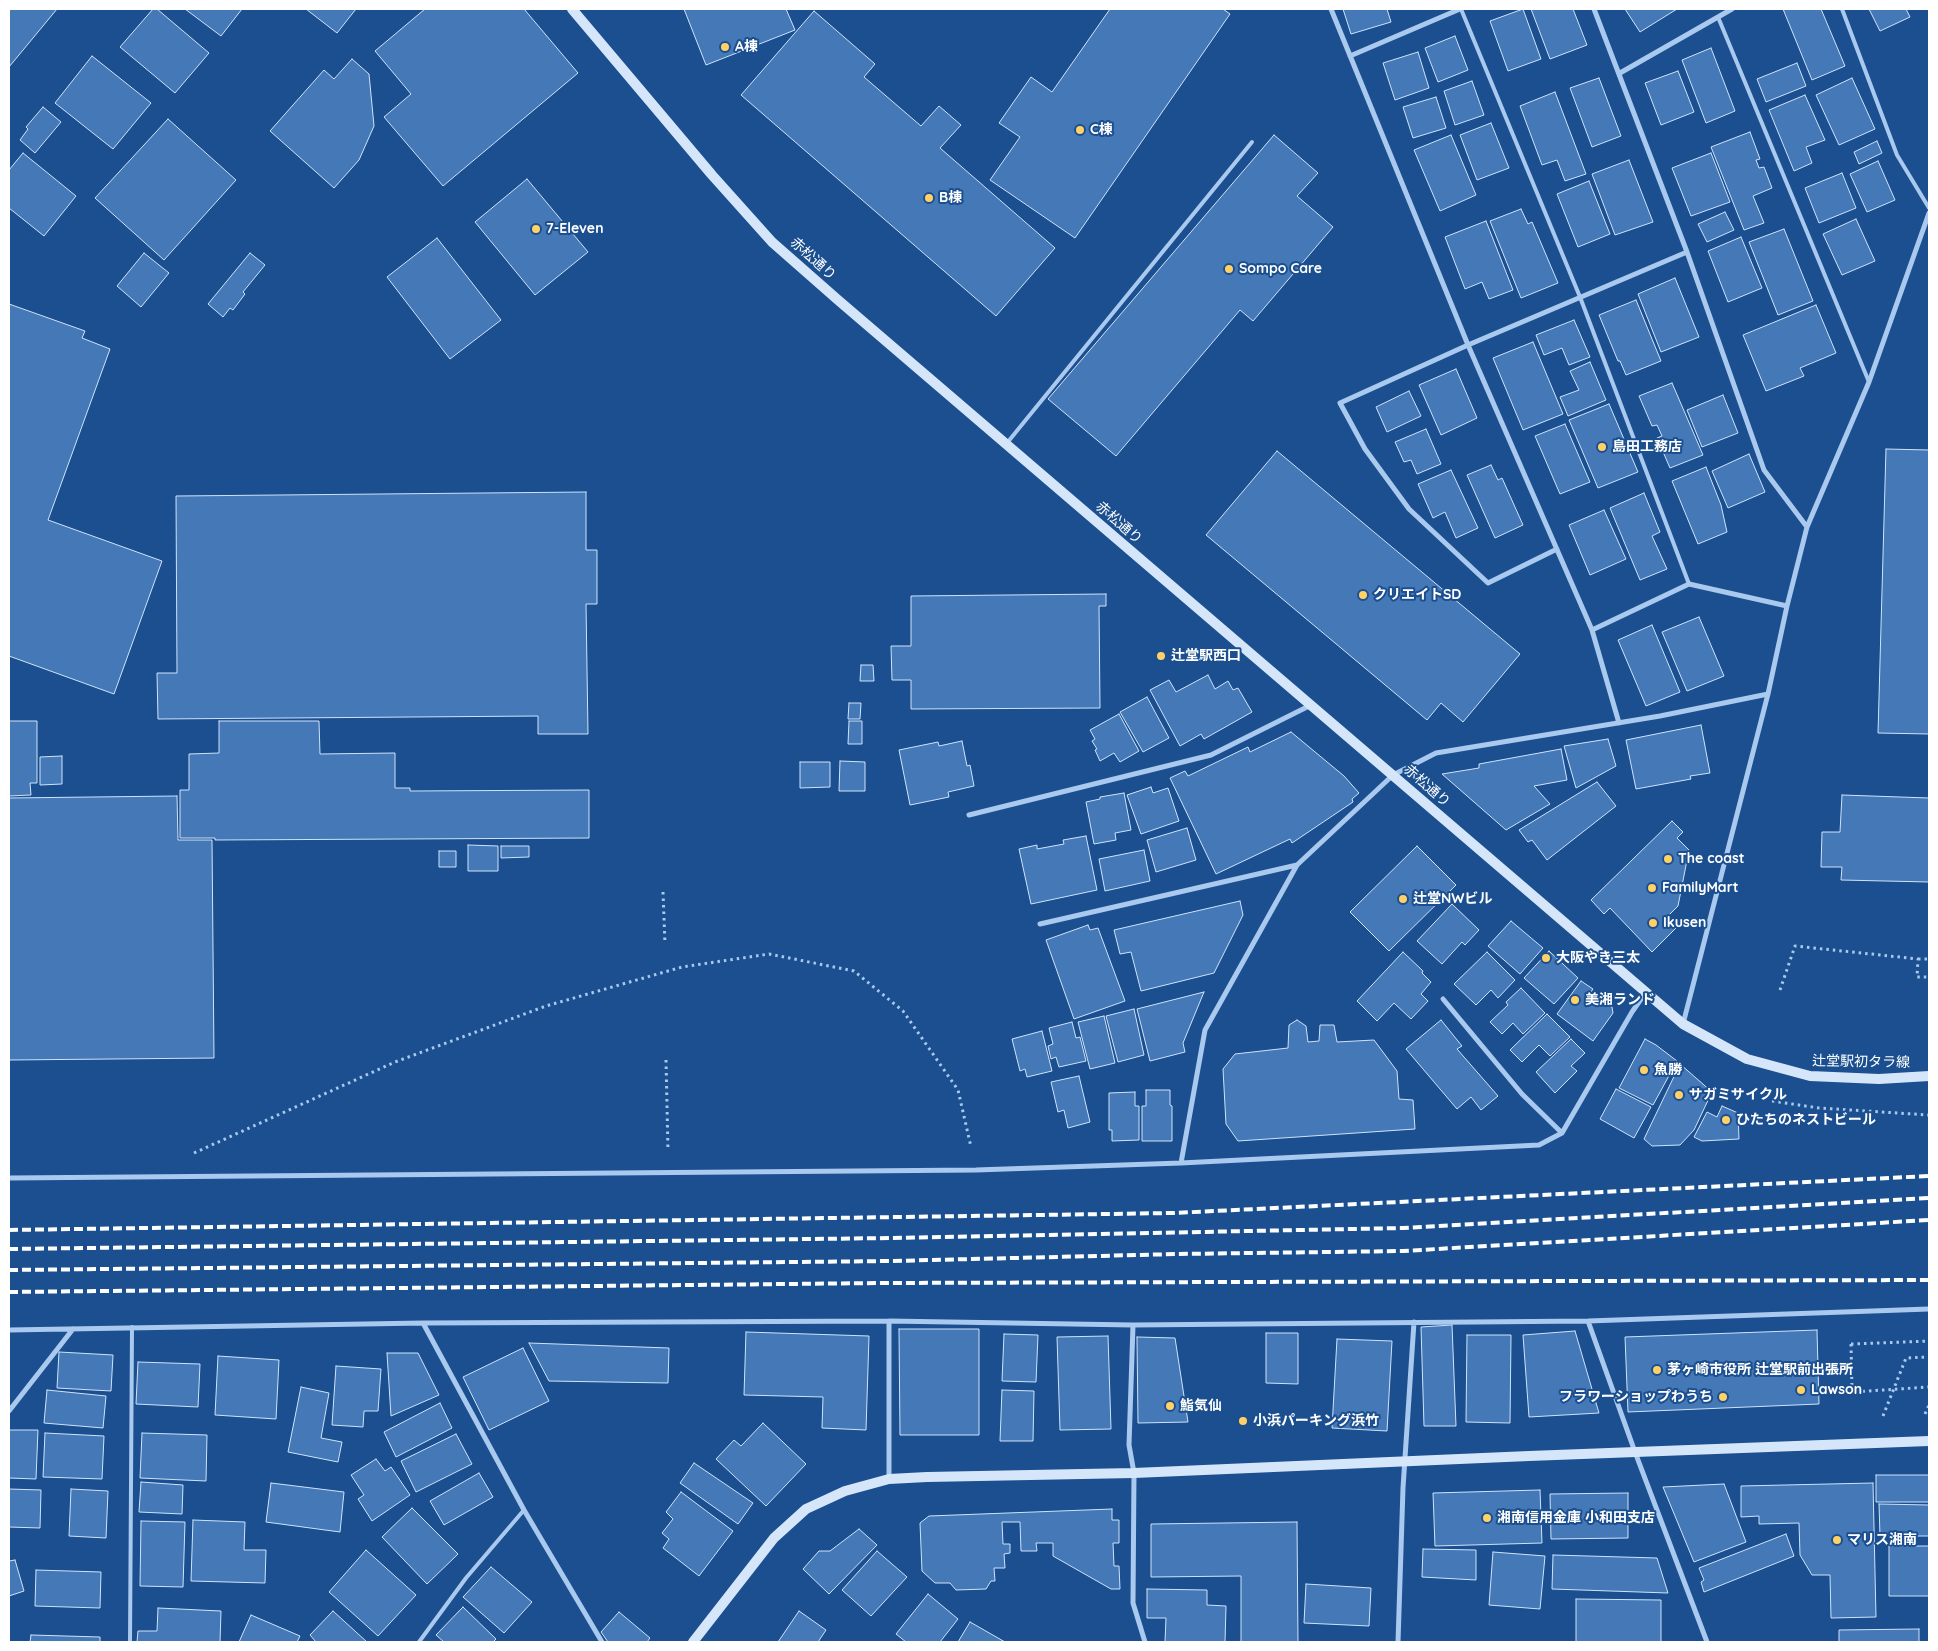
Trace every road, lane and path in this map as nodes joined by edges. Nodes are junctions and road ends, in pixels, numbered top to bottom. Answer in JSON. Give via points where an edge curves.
{"nodes":[{"id":1,"x":572,"y":9,"type":"edge"},
{"id":2,"x":1331,"y":9,"type":"edge"},
{"id":3,"x":1460,"y":9,"type":"edge"},
{"id":4,"x":1594,"y":9,"type":"edge"},
{"id":5,"x":1732,"y":9,"type":"edge"},
{"id":6,"x":1842,"y":9,"type":"edge"},
{"id":7,"x":1718,"y":17,"type":"junction"},
{"id":8,"x":1350,"y":56,"type":"junction"},
{"id":9,"x":1620,"y":73,"type":"junction"},
{"id":10,"x":1252,"y":142,"type":"dead end"},
{"id":11,"x":1929,"y":208,"type":"edge"},
{"id":12,"x":1929,"y":213,"type":"edge"},
{"id":13,"x":1687,"y":252,"type":"junction"},
{"id":14,"x":1580,"y":297,"type":"junction"},
{"id":15,"x":1468,"y":345,"type":"junction"},
{"id":16,"x":1869,"y":382,"type":"junction"},
{"id":17,"x":1006,"y":444,"type":"junction"},
{"id":18,"x":1807,"y":527,"type":"junction"},
{"id":19,"x":1556,"y":549,"type":"junction"},
{"id":20,"x":1689,"y":584,"type":"junction"},
{"id":21,"x":1787,"y":606,"type":"junction"},
{"id":22,"x":1592,"y":630,"type":"junction"},
{"id":23,"x":1768,"y":694,"type":"junction"},
{"id":24,"x":1311,"y":705,"type":"junction"},
{"id":25,"x":1619,"y":723,"type":"junction"},
{"id":26,"x":1393,"y":775,"type":"junction"},
{"id":27,"x":969,"y":814,"type":"dead end"},
{"id":28,"x":1298,"y":865,"type":"junction"},
{"id":29,"x":664,"y":892,"type":"dead end"},
{"id":30,"x":1040,"y":924,"type":"dead end"},
{"id":31,"x":665,"y":944,"type":"dead end"},
{"id":32,"x":1918,"y":959,"type":"junction"},
{"id":33,"x":1929,"y":959,"type":"edge"},
{"id":34,"x":1929,"y":977,"type":"edge"},
{"id":35,"x":1780,"y":990,"type":"dead end"},
{"id":36,"x":1646,"y":992,"type":"junction"},
{"id":37,"x":1443,"y":999,"type":"dead end"},
{"id":38,"x":1684,"y":1024,"type":"junction"},
{"id":39,"x":666,"y":1060,"type":"dead end"},
{"id":40,"x":1929,"y":1076,"type":"edge"},
{"id":41,"x":1772,"y":1101,"type":"dead end"},
{"id":42,"x":1929,"y":1115,"type":"edge"},
{"id":43,"x":1562,"y":1133,"type":"junction"},
{"id":44,"x":1180,"y":1163,"type":"junction"},
{"id":45,"x":976,"y":1170,"type":"junction"},
{"id":46,"x":668,"y":1174,"type":"junction"},
{"id":47,"x":173,"y":1177,"type":"junction"},
{"id":48,"x":9,"y":1178,"type":"edge"},
{"id":49,"x":1929,"y":1309,"type":"edge"},
{"id":50,"x":889,"y":1321,"type":"junction"},
{"id":51,"x":1588,"y":1321,"type":"junction"},
{"id":52,"x":1414,"y":1322,"type":"junction"},
{"id":53,"x":423,"y":1323,"type":"junction"},
{"id":54,"x":1133,"y":1325,"type":"junction"},
{"id":55,"x":132,"y":1327,"type":"junction"},
{"id":56,"x":72,"y":1329,"type":"junction"},
{"id":57,"x":9,"y":1330,"type":"edge"},
{"id":58,"x":1929,"y":1340,"type":"edge"},
{"id":59,"x":1929,"y":1357,"type":"edge"},
{"id":60,"x":1929,"y":1387,"type":"edge"},
{"id":61,"x":1929,"y":1405,"type":"edge"},
{"id":62,"x":9,"y":1411,"type":"edge"},
{"id":63,"x":1925,"y":1414,"type":"dead end"},
{"id":64,"x":1883,"y":1416,"type":"dead end"},
{"id":65,"x":1929,"y":1441,"type":"edge"},
{"id":66,"x":1634,"y":1452,"type":"junction"},
{"id":67,"x":1404,"y":1462,"type":"junction"},
{"id":68,"x":1134,"y":1473,"type":"junction"},
{"id":69,"x":889,"y":1479,"type":"junction"},
{"id":70,"x":524,"y":1510,"type":"junction"},
{"id":71,"x":130,"y":1642,"type":"edge"},
{"id":72,"x":419,"y":1642,"type":"edge"},
{"id":73,"x":602,"y":1642,"type":"edge"},
{"id":74,"x":693,"y":1642,"type":"edge"},
{"id":75,"x":1145,"y":1642,"type":"edge"},
{"id":76,"x":1398,"y":1642,"type":"edge"},
{"id":77,"x":1707,"y":1642,"type":"edge"}],
"edges":[{"from":1,"to":17,"type":"street","name":"赤松通り","via":[[772,242]]},
{"from":2,"to":8,"type":"street"},
{"from":3,"to":8,"type":"street"},
{"from":3,"to":14,"type":"lane"},
{"from":4,"to":9,"type":"street"},
{"from":5,"to":7,"type":"street"},
{"from":6,"to":11,"type":"lane","via":[[1897,154]]},
{"from":7,"to":9,"type":"street"},
{"from":7,"to":16,"type":"lane"},
{"from":8,"to":15,"type":"street"},
{"from":9,"to":13,"type":"street"},
{"from":10,"to":17,"type":"lane"},
{"from":12,"to":16,"type":"street"},
{"from":13,"to":14,"type":"street"},
{"from":13,"to":18,"type":"street","via":[[1764,470]]},
{"from":14,"to":15,"type":"street"},
{"from":14,"to":20,"type":"lane"},
{"from":15,"to":19,"type":"street"},
{"from":15,"to":19,"type":"street","via":[[1340,403],[1365,449],[1409,509],[1488,582]]},
{"from":16,"to":18,"type":"street"},
{"from":17,"to":24,"type":"street","name":"赤松通り"},
{"from":18,"to":21,"type":"street"},
{"from":19,"to":22,"type":"street"},
{"from":20,"to":21,"type":"street"},
{"from":20,"to":22,"type":"street"},
{"from":21,"to":23,"type":"street"},
{"from":22,"to":25,"type":"street"},
{"from":23,"to":25,"type":"street"},
{"from":23,"to":38,"type":"street"},
{"from":24,"to":26,"type":"street","name":"赤松通り"},
{"from":24,"to":27,"type":"street","via":[[1211,755]]},
{"from":25,"to":26,"type":"street","via":[[1436,753]]},
{"from":26,"to":28,"type":"street"},
{"from":26,"to":36,"type":"street","name":"赤松通り"},
{"from":28,"to":30,"type":"street"},
{"from":28,"to":44,"type":"street","via":[[1205,1030]]},
{"from":29,"to":31,"type":"path"},
{"from":32,"to":33,"type":"path"},
{"from":32,"to":34,"type":"path","via":[[1917,977]]},
{"from":32,"to":35,"type":"path","via":[[1794,946]]},
{"from":36,"to":38,"type":"street","name":"赤松通り"},
{"from":36,"to":43,"type":"street"},
{"from":37,"to":43,"type":"street","via":[[1522,1094]]},
{"from":38,"to":40,"type":"street","name":"辻堂駅初タラ線","via":[[1747,1059],[1810,1076],[1879,1079]]},
{"from":39,"to":46,"type":"path"},
{"from":41,"to":42,"type":"path","via":[[1819,1108]]},
{"from":43,"to":44,"type":"street","via":[[1539,1145]]},
{"from":44,"to":45,"type":"street"},
{"from":45,"to":46,"type":"street"},
{"from":45,"to":47,"type":"path","via":[[958,1090],[903,1011],[854,971],[769,954],[682,967],[555,1003],[404,1058],[182,1159]]},
{"from":46,"to":47,"type":"street"},
{"from":47,"to":48,"type":"street"},
{"from":49,"to":51,"type":"street"},
{"from":50,"to":53,"type":"street"},
{"from":50,"to":54,"type":"street"},
{"from":50,"to":69,"type":"street"},
{"from":51,"to":52,"type":"street"},
{"from":51,"to":66,"type":"street"},
{"from":52,"to":54,"type":"street"},
{"from":52,"to":67,"type":"street"},
{"from":53,"to":55,"type":"street"},
{"from":53,"to":70,"type":"street"},
{"from":54,"to":68,"type":"street","via":[[1129,1445]]},
{"from":55,"to":56,"type":"street"},
{"from":55,"to":71,"type":"lane"},
{"from":56,"to":57,"type":"street"},
{"from":56,"to":62,"type":"street"},
{"from":58,"to":60,"type":"path","bridge":true,"via":[[1851,1344],[1852,1392]]},
{"from":59,"to":64,"type":"path","via":[[1906,1358]]},
{"from":61,"to":63,"type":"path"},
{"from":65,"to":66,"type":"street"},
{"from":66,"to":67,"type":"street"},
{"from":66,"to":77,"type":"street"},
{"from":67,"to":68,"type":"street"},
{"from":67,"to":76,"type":"street"},
{"from":68,"to":69,"type":"street"},
{"from":68,"to":75,"type":"street","via":[[1133,1603]]},
{"from":69,"to":74,"type":"street","via":[[846,1491],[806,1509],[774,1538]]},
{"from":70,"to":72,"type":"lane","via":[[466,1578]]},
{"from":70,"to":73,"type":"street"}]}
